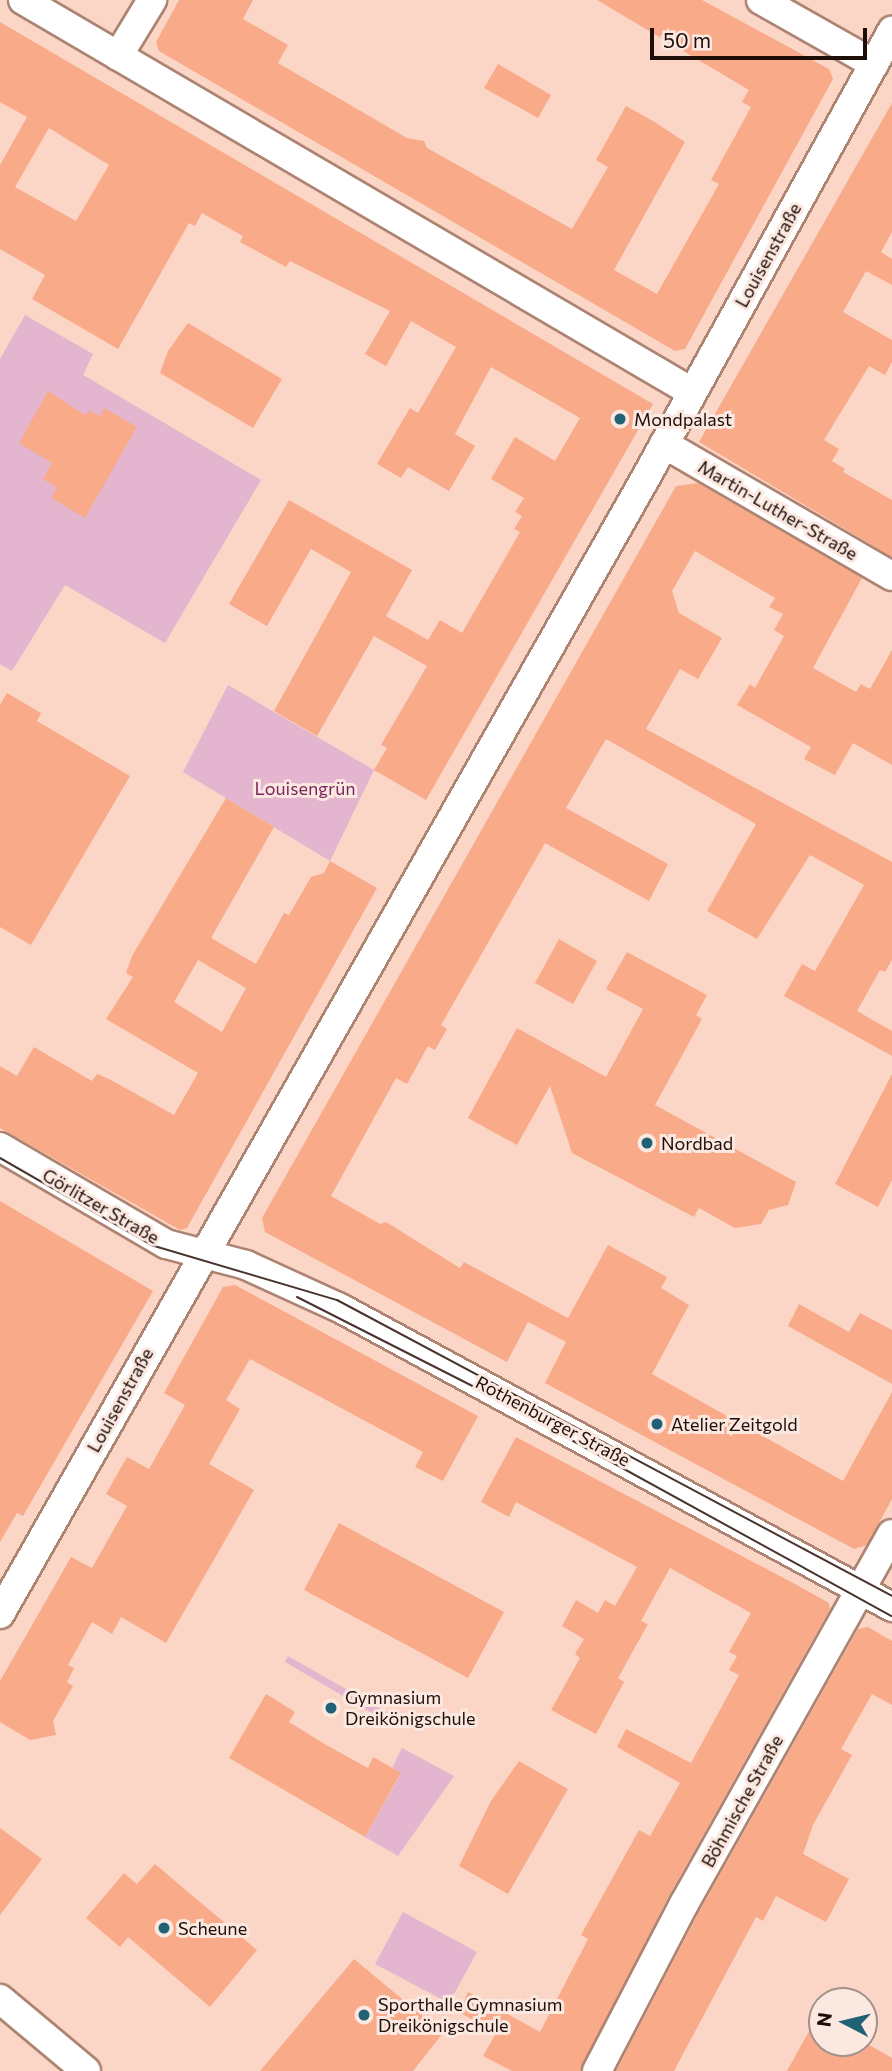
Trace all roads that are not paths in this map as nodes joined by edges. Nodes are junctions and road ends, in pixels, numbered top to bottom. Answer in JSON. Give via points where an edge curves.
{"nodes":[{"id":1,"x":23,"y":0,"type":"edge"},
{"id":2,"x":152,"y":0,"type":"edge"},
{"id":3,"x":761,"y":0,"type":"edge"},
{"id":4,"x":892,"y":31,"type":"edge"},
{"id":5,"x":118,"y":56,"type":"junction"},
{"id":6,"x":874,"y":64,"type":"junction"},
{"id":7,"x":692,"y":391,"type":"junction"},
{"id":8,"x":664,"y":444,"type":"junction"},
{"id":9,"x":892,"y":576,"type":"edge"},
{"id":10,"x":0,"y":1147,"type":"edge"},
{"id":11,"x":206,"y":1252,"type":"junction"},
{"id":12,"x":892,"y":1534,"type":"edge"},
{"id":13,"x":860,"y":1589,"type":"junction"},
{"id":14,"x":892,"y":1607,"type":"edge"},
{"id":15,"x":0,"y":1614,"type":"edge"},
{"id":16,"x":0,"y":1998,"type":"edge"},
{"id":17,"x":86,"y":2071,"type":"edge"},
{"id":18,"x":597,"y":2071,"type":"edge"}],
"edges":[{"from":1,"to":5,"type":"street"},
{"from":2,"to":5,"type":"street"},
{"from":3,"to":6,"type":"street"},
{"from":4,"to":6,"type":"street","name":"Louisenstraße"},
{"from":5,"to":7,"type":"street"},
{"from":6,"to":7,"type":"street","name":"Louisenstraße"},
{"from":7,"to":8,"type":"street","name":"Louisenstraße"},
{"from":8,"to":9,"type":"street","name":"Martin-Luther-Straße"},
{"from":8,"to":11,"type":"street","name":"Louisenstraße"},
{"from":10,"to":11,"type":"street","name":"Görlitzer Straße","via":[[166,1244]]},
{"from":11,"to":13,"type":"street","name":"Rothenburger Straße","via":[[340,1308]]},
{"from":11,"to":15,"type":"street","name":"Louisenstraße"},
{"from":12,"to":13,"type":"street","name":"Böhmische Straße"},
{"from":13,"to":14,"type":"street","name":"Rothenburger Straße"},
{"from":13,"to":18,"type":"street","name":"Böhmische Straße"},
{"from":16,"to":17,"type":"street"}]}
